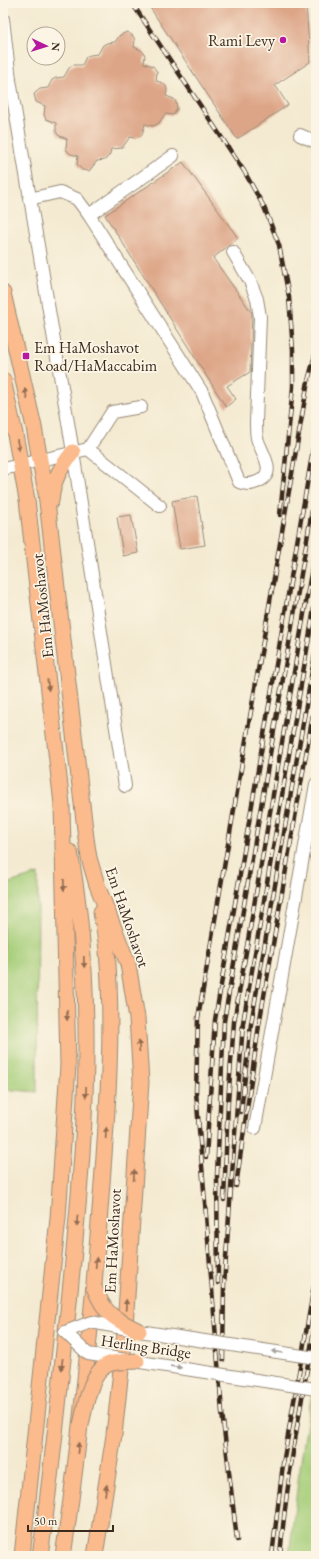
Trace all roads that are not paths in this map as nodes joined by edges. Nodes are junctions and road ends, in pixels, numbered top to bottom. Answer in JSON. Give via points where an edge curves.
{"nodes":[{"id":1,"x":3,"y":19,"type":"edge"},
{"id":2,"x":6,"y":80,"type":"edge"},
{"id":3,"x":300,"y":135,"type":"dead end"},
{"id":4,"x":316,"y":142,"type":"edge"},
{"id":5,"x":173,"y":156,"type":"dead end"},
{"id":6,"x":29,"y":199,"type":"junction"},
{"id":7,"x":89,"y":215,"type":"junction"},
{"id":8,"x":233,"y":252,"type":"dead end"},
{"id":9,"x":3,"y":293,"type":"edge"},
{"id":10,"x":3,"y":380,"type":"edge"},
{"id":11,"x":141,"y":407,"type":"dead end"},
{"id":12,"x":88,"y":449,"type":"junction"},
{"id":13,"x":73,"y":452,"type":"junction"},
{"id":14,"x":41,"y":460,"type":"junction"},
{"id":15,"x":21,"y":464,"type":"junction"},
{"id":16,"x":3,"y":469,"type":"edge"},
{"id":17,"x":160,"y":506,"type":"dead end"},
{"id":18,"x":49,"y":514,"type":"junction"},
{"id":19,"x":316,"y":784,"type":"edge"},
{"id":20,"x":125,"y":786,"type":"dead end"},
{"id":21,"x":62,"y":804,"type":"junction"},
{"id":22,"x":97,"y":885,"type":"junction"},
{"id":23,"x":254,"y":1128,"type":"dead end"},
{"id":24,"x":94,"y":1287,"type":"junction"},
{"id":25,"x":91,"y":1322,"type":"junction"},
{"id":26,"x":139,"y":1331,"type":"junction"},
{"id":27,"x":66,"y":1332,"type":"junction"},
{"id":28,"x":88,"y":1354,"type":"junction"},
{"id":29,"x":316,"y":1358,"type":"edge"},
{"id":30,"x":137,"y":1362,"type":"junction"},
{"id":31,"x":316,"y":1389,"type":"edge"},
{"id":32,"x":80,"y":1425,"type":"junction"},
{"id":33,"x":22,"y":1556,"type":"edge"},
{"id":34,"x":40,"y":1556,"type":"edge"},
{"id":35,"x":63,"y":1556,"type":"edge"},
{"id":36,"x":95,"y":1556,"type":"edge"}],
"edges":[{"from":1,"to":2,"type":"street"},
{"from":2,"to":6,"type":"street"},
{"from":3,"to":4,"type":"street"},
{"from":5,"to":7,"type":"street"},
{"from":6,"to":7,"type":"street","via":[[60,192],[77,199]]},
{"from":6,"to":13,"type":"street"},
{"from":7,"to":8,"type":"street","via":[[202,392],[239,482],[244,485],[260,481],[267,473],[268,465],[258,438],[256,422],[260,317],[250,281]]},
{"from":14,"to":9,"type":"main road","name":"Em HaMoshavot","one_way":true},
{"from":10,"to":15,"type":"main road","name":"Em HaMoshavot","one_way":true},
{"from":11,"to":12,"type":"street","via":[[112,412]]},
{"from":12,"to":13,"type":"street"},
{"from":12,"to":17,"type":"street"},
{"from":13,"to":14,"type":"street"},
{"from":13,"to":18,"type":"main road","via":[[56,478]]},
{"from":13,"to":20,"type":"street"},
{"from":14,"to":15,"type":"street"},
{"from":14,"to":18,"type":"main road","name":"Em HaMoshavot"},
{"from":15,"to":16,"type":"street"},
{"from":15,"to":21,"type":"main road","name":"Em HaMoshavot","one_way":true},
{"from":18,"to":22,"type":"main road","name":"Em HaMoshavot","via":[[86,838]]},
{"from":19,"to":23,"type":"street"},
{"from":21,"to":27,"type":"main road","one_way":true,"via":[[81,923],[87,1016],[86,1105],[81,1184]]},
{"from":21,"to":33,"type":"main road","name":"Em HaMoshavot","one_way":true,"via":[[68,1065],[58,1218]]},
{"from":24,"to":22,"type":"main road","one_way":true,"via":[[108,1106],[110,1042],[107,950]]},
{"from":36,"to":22,"type":"main road","name":"Em HaMoshavot","one_way":true,"via":[[114,1435],[124,1342],[141,1082],[137,1018],[128,964]]},
{"from":24,"to":25,"type":"main road"},
{"from":24,"to":26,"type":"main road","bridge":true,"via":[[104,1308],[120,1322]]},
{"from":25,"to":26,"type":"street","name":"Herling Bridge","bridge":true},
{"from":25,"to":27,"type":"street","name":"Herling Bridge","bridge":true},
{"from":25,"to":28,"type":"main road"},
{"from":29,"to":26,"type":"street","name":"Herling Bridge","one_way":true,"bridge":true},
{"from":27,"to":28,"type":"street","name":"Herling Bridge","bridge":true},
{"from":27,"to":34,"type":"main road","one_way":true},
{"from":28,"to":30,"type":"street","name":"Herling Bridge","bridge":true},
{"from":28,"to":32,"type":"main road","bridge":true},
{"from":30,"to":31,"type":"street","name":"Herling Bridge","one_way":true,"bridge":true},
{"from":30,"to":32,"type":"main road","bridge":true,"via":[[114,1363],[99,1371],[93,1380]]},
{"from":35,"to":32,"type":"main road","one_way":true}]}
